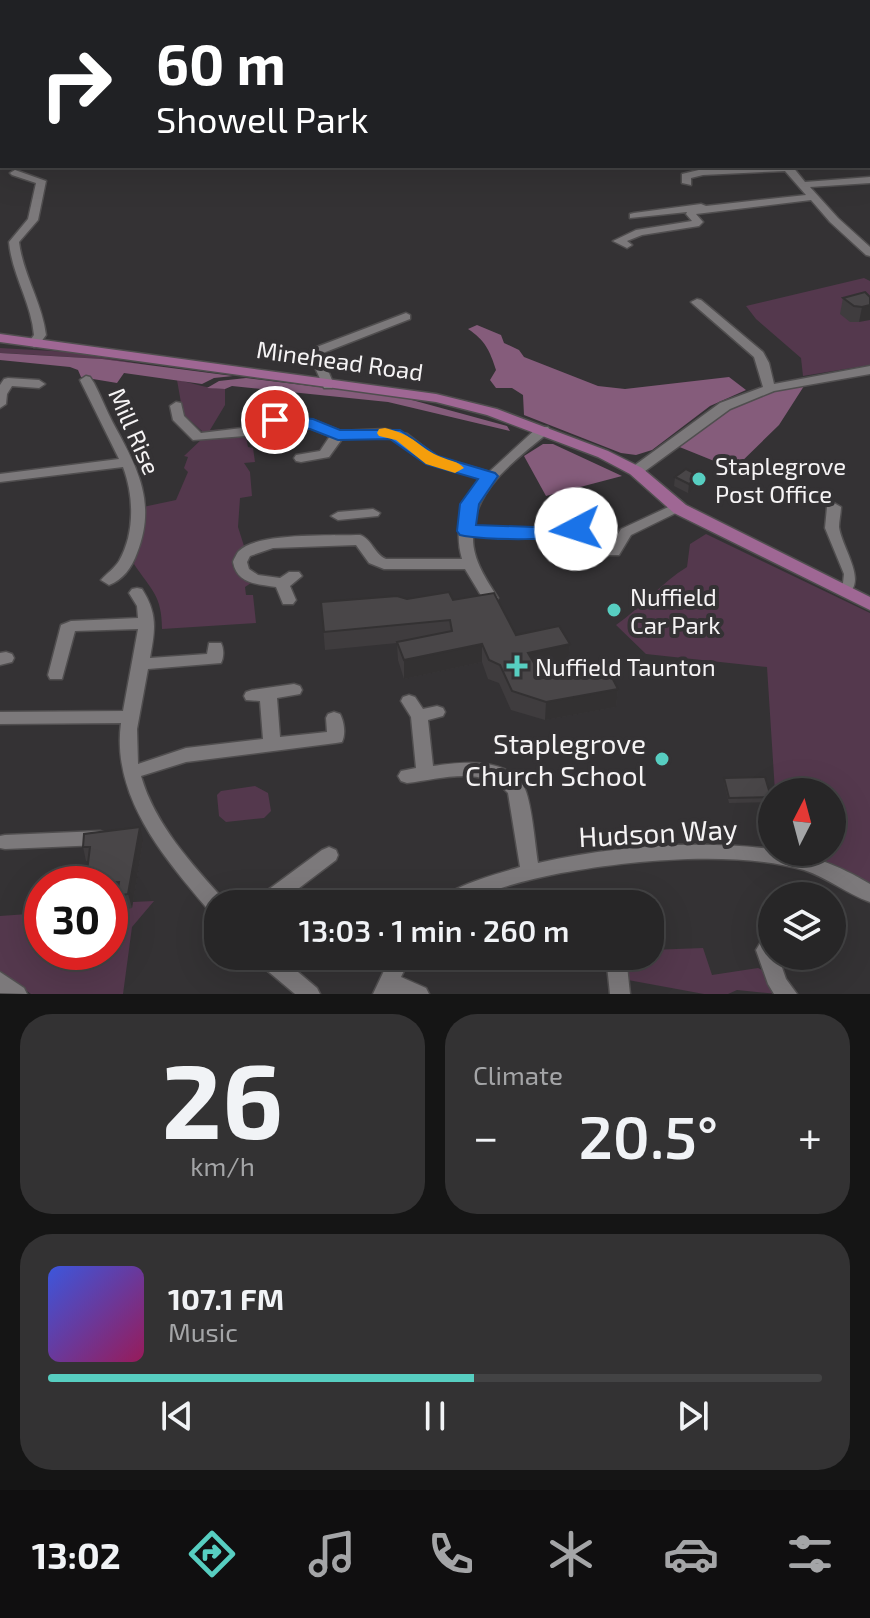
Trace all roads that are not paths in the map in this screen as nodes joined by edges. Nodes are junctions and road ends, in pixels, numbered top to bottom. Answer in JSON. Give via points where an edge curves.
{"nodes":[{"id":1,"x":770,"y":168,"type":"edge"},
{"id":2,"x":788,"y":168,"type":"edge"},
{"id":3,"x":15,"y":173,"type":"dead end"},
{"id":4,"x":870,"y":180,"type":"edge"},
{"id":5,"x":687,"y":183,"type":"dead end"},
{"id":6,"x":802,"y":185,"type":"junction"},
{"id":7,"x":812,"y":196,"type":"junction"},
{"id":8,"x":634,"y":216,"type":"dead end"},
{"id":9,"x":627,"y":245,"type":"dead end"},
{"id":10,"x":870,"y":253,"type":"edge"},
{"id":11,"x":697,"y":302,"type":"dead end"},
{"id":12,"x":406,"y":317,"type":"dead end"},
{"id":13,"x":0,"y":340,"type":"edge"},
{"id":14,"x":30,"y":343,"type":"junction"},
{"id":15,"x":870,"y":370,"type":"edge"},
{"id":16,"x":4,"y":381,"type":"edge"},
{"id":17,"x":105,"y":383,"type":"dead end"},
{"id":18,"x":39,"y":384,"type":"dead end"},
{"id":19,"x":328,"y":385,"type":"junction"},
{"id":20,"x":771,"y":388,"type":"junction"},
{"id":21,"x":0,"y":404,"type":"edge"},
{"id":22,"x":172,"y":414,"type":"dead end"},
{"id":23,"x":543,"y":430,"type":"junction"},
{"id":24,"x":338,"y":435,"type":"junction"},
{"id":25,"x":198,"y":437,"type":"junction"},
{"id":26,"x":185,"y":449,"type":"dead end"},
{"id":27,"x":301,"y":458,"type":"dead end"},
{"id":28,"x":127,"y":462,"type":"junction"},
{"id":29,"x":636,"y":471,"type":"junction"},
{"id":30,"x":489,"y":476,"type":"junction"},
{"id":31,"x":0,"y":482,"type":"edge"},
{"id":32,"x":677,"y":507,"type":"junction"},
{"id":33,"x":834,"y":507,"type":"dead end"},
{"id":34,"x":373,"y":513,"type":"dead end"},
{"id":35,"x":355,"y":515,"type":"junction"},
{"id":36,"x":338,"y":516,"type":"dead end"},
{"id":37,"x":576,"y":529,"type":"dead end"},
{"id":38,"x":466,"y":531,"type":"junction"},
{"id":39,"x":360,"y":540,"type":"junction"},
{"id":40,"x":614,"y":552,"type":"dead end"},
{"id":41,"x":469,"y":564,"type":"junction"},
{"id":42,"x":109,"y":580,"type":"dead end"},
{"id":43,"x":844,"y":591,"type":"junction"},
{"id":44,"x":137,"y":593,"type":"dead end"},
{"id":45,"x":490,"y":598,"type":"edge"},
{"id":46,"x":288,"y":600,"type":"dead end"},
{"id":47,"x":870,"y":604,"type":"edge"},
{"id":48,"x":146,"y":623,"type":"junction"},
{"id":49,"x":215,"y":658,"type":"dead end"},
{"id":50,"x":141,"y":664,"type":"junction"},
{"id":51,"x":52,"y":669,"type":"dead end"},
{"id":52,"x":294,"y":690,"type":"dead end"},
{"id":53,"x":422,"y":710,"type":"dead end"},
{"id":54,"x":130,"y":717,"type":"junction"},
{"id":55,"x":0,"y":718,"type":"edge"},
{"id":56,"x":334,"y":718,"type":"dead end"},
{"id":57,"x":272,"y":745,"type":"junction"},
{"id":58,"x":131,"y":773,"type":"junction"},
{"id":59,"x":122,"y":835,"type":"edge"},
{"id":60,"x":5,"y":842,"type":"dead end"},
{"id":61,"x":329,"y":855,"type":"dead end"},
{"id":62,"x":530,"y":872,"type":"junction"},
{"id":63,"x":283,"y":890,"type":"edge"},
{"id":64,"x":472,"y":890,"type":"edge"},
{"id":65,"x":204,"y":891,"type":"edge"},
{"id":66,"x":870,"y":894,"type":"edge"},
{"id":67,"x":281,"y":970,"type":"edge"},
{"id":68,"x":619,"y":970,"type":"edge"},
{"id":69,"x":773,"y":970,"type":"edge"},
{"id":70,"x":0,"y":981,"type":"edge"},
{"id":71,"x":386,"y":987,"type":"edge"},
{"id":72,"x":17,"y":994,"type":"edge"},
{"id":73,"x":310,"y":994,"type":"edge"},
{"id":74,"x":419,"y":994,"type":"edge"},
{"id":75,"x":620,"y":994,"type":"edge"},
{"id":76,"x":787,"y":994,"type":"edge"}],
"edges":[{"from":1,"to":5,"type":"street","via":[[703,172],[686,176]]},
{"from":2,"to":6,"type":"street"},
{"from":3,"to":14,"type":"street","via":[[41,181],[33,220],[14,242],[18,269],[38,316],[40,335]]},
{"from":4,"to":6,"type":"street"},
{"from":6,"to":7,"type":"street"},
{"from":7,"to":8,"type":"street"},
{"from":7,"to":9,"type":"street","via":[[693,211],[695,224],[640,232],[618,241]]},
{"from":7,"to":10,"type":"street"},
{"from":11,"to":20,"type":"street","via":[[759,355]]},
{"from":12,"to":19,"type":"street","via":[[318,351]]},
{"from":13,"to":14,"type":"main road","name":"Minehead Road"},
{"from":14,"to":19,"type":"main road","name":"Minehead Road"},
{"from":15,"to":20,"type":"street"},
{"from":16,"to":18,"type":"street"},
{"from":16,"to":21,"type":"street"},
{"from":17,"to":28,"type":"street","name":"Mill Rise","via":[[88,383]]},
{"from":19,"to":23,"type":"main road","name":"Minehead Road","via":[[436,398]]},
{"from":20,"to":29,"type":"street","via":[[725,406]]},
{"from":22,"to":25,"type":"street"},
{"from":23,"to":29,"type":"main road","name":"Minehead Road"},
{"from":23,"to":30,"type":"street"},
{"from":24,"to":25,"type":"street","via":[[313,424],[275,420],[245,432]]},
{"from":24,"to":27,"type":"street","via":[[329,456]]},
{"from":24,"to":30,"type":"street","via":[[394,434],[432,460]]},
{"from":25,"to":26,"type":"street"},
{"from":28,"to":31,"type":"street"},
{"from":28,"to":42,"type":"street","name":"Mill Rise","via":[[140,496],[139,520],[122,571]]},
{"from":29,"to":32,"type":"main road","name":"Minehead Road"},
{"from":30,"to":38,"type":"street","via":[[470,504]]},
{"from":32,"to":40,"type":"street","via":[[626,532]]},
{"from":32,"to":43,"type":"main road","name":"Minehead Road"},
{"from":33,"to":43,"type":"street","via":[[832,528],[851,574]]},
{"from":34,"to":35,"type":"street"},
{"from":35,"to":36,"type":"street"},
{"from":35,"to":39,"type":"street"},
{"from":37,"to":38,"type":"street"},
{"from":38,"to":41,"type":"street"},
{"from":39,"to":41,"type":"street","via":[[374,560],[384,564]]},
{"from":39,"to":46,"type":"street","via":[[277,542],[243,555],[240,563],[247,576],[288,580]]},
{"from":41,"to":45,"type":"street"},
{"from":43,"to":47,"type":"main road","name":"Minehead Road"},
{"from":44,"to":48,"type":"street"},
{"from":48,"to":50,"type":"street"},
{"from":48,"to":51,"type":"street","via":[[71,626]]},
{"from":49,"to":50,"type":"street"},
{"from":50,"to":54,"type":"street"},
{"from":52,"to":57,"type":"street","via":[[260,695]]},
{"from":53,"to":62,"type":"street","via":[[416,775],[479,769],[512,783]]},
{"from":54,"to":55,"type":"street"},
{"from":54,"to":58,"type":"street"},
{"from":56,"to":57,"type":"street","via":[[336,737]]},
{"from":57,"to":58,"type":"street","via":[[186,755]]},
{"from":58,"to":65,"type":"street","via":[[148,826]]},
{"from":59,"to":60,"type":"street","via":[[26,833]]},
{"from":61,"to":63,"type":"street"},
{"from":62,"to":64,"type":"street","name":"Hudson Way"},
{"from":62,"to":66,"type":"street","name":"Hudson Way","via":[[632,857],[743,853],[826,870]]},
{"from":67,"to":73,"type":"street"},
{"from":68,"to":75,"type":"street"},
{"from":69,"to":76,"type":"street"},
{"from":70,"to":72,"type":"street"},
{"from":71,"to":74,"type":"street"}]}
